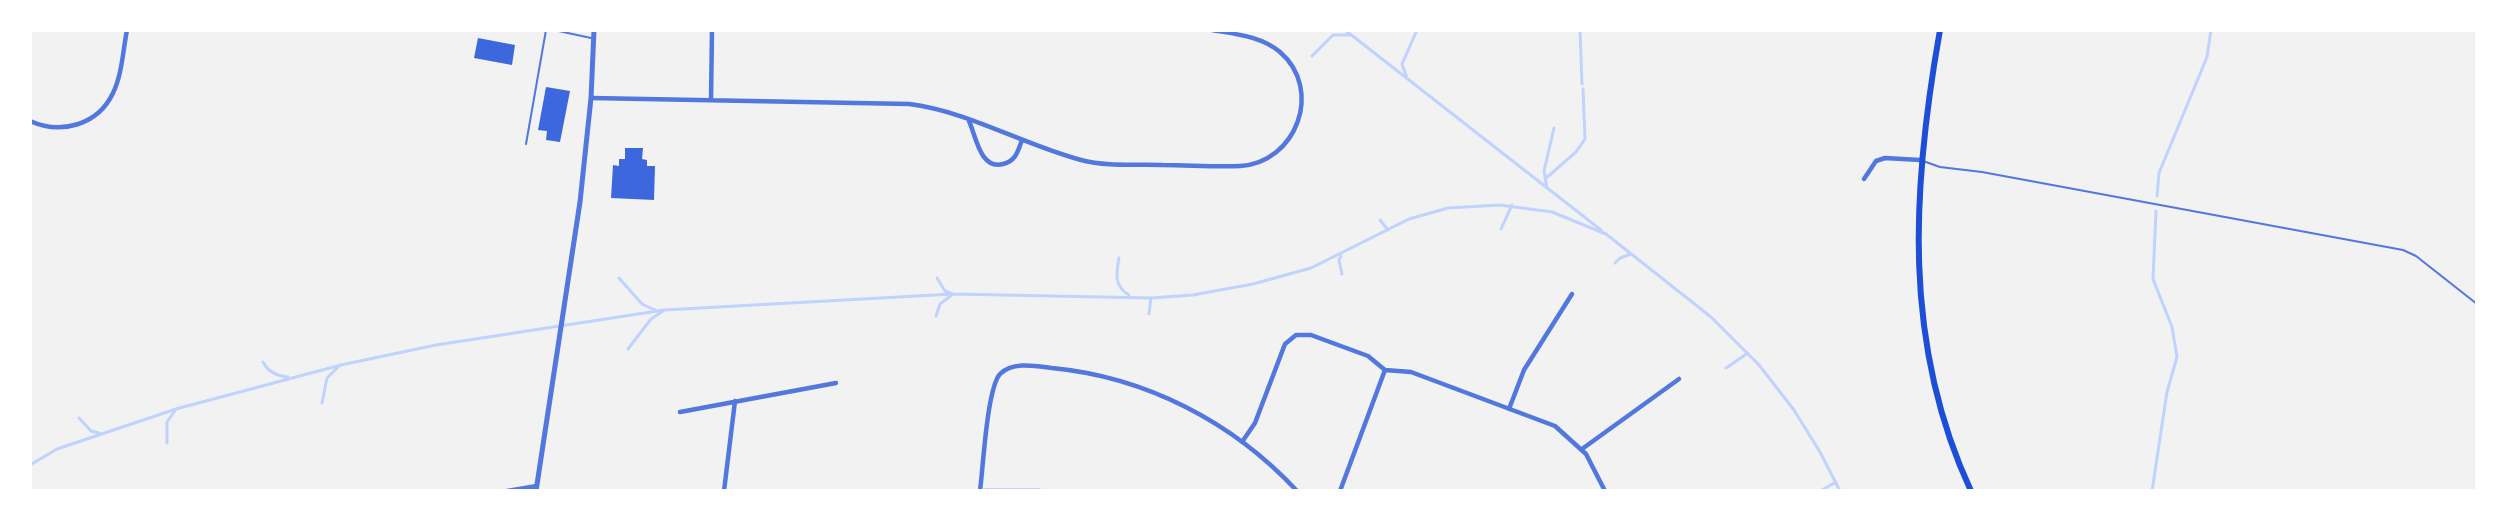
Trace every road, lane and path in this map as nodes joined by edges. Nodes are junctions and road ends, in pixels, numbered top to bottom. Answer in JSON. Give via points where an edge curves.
{"nodes":[{"id":1,"x":127,"y":30,"type":"edge"},
{"id":2,"x":546,"y":30,"type":"edge"},
{"id":3,"x":554,"y":30,"type":"edge"},
{"id":4,"x":594,"y":30,"type":"edge"},
{"id":5,"x":712,"y":30,"type":"edge"},
{"id":6,"x":1212,"y":30,"type":"edge"},
{"id":7,"x":1940,"y":30,"type":"edge"},
{"id":8,"x":594,"y":38,"type":"junction"},
{"id":9,"x":591,"y":98,"type":"junction"},
{"id":10,"x":711,"y":100,"type":"junction"},
{"id":11,"x":30,"y":121,"type":"edge"},
{"id":12,"x":969,"y":121,"type":"junction"},
{"id":13,"x":1022,"y":140,"type":"junction"},
{"id":14,"x":526,"y":144,"type":"dead end"},
{"id":15,"x":1920,"y":160,"type":"junction"},
{"id":16,"x":1864,"y":179,"type":"dead end"},
{"id":17,"x":1572,"y":294,"type":"dead end"},
{"id":18,"x":2477,"y":304,"type":"edge"},
{"id":19,"x":1385,"y":370,"type":"junction"},
{"id":20,"x":1678,"y":379,"type":"dead end"},
{"id":21,"x":836,"y":383,"type":"dead end"},
{"id":22,"x":735,"y":401,"type":"junction"},
{"id":23,"x":1509,"y":409,"type":"junction"},
{"id":24,"x":680,"y":412,"type":"dead end"},
{"id":25,"x":1242,"y":442,"type":"junction"},
{"id":26,"x":1582,"y":449,"type":"junction"},
{"id":27,"x":536,"y":488,"type":"edge"},
{"id":28,"x":1031,"y":490,"type":"edge"},
{"id":29,"x":507,"y":491,"type":"edge"},
{"id":30,"x":724,"y":491,"type":"edge"},
{"id":31,"x":982,"y":491,"type":"edge"},
{"id":32,"x":1040,"y":491,"type":"edge"},
{"id":33,"x":1297,"y":491,"type":"edge"},
{"id":34,"x":1340,"y":491,"type":"edge"},
{"id":35,"x":1605,"y":491,"type":"edge"},
{"id":36,"x":1971,"y":491,"type":"edge"}],
"edges":[{"from":1,"to":11,"type":"street","via":[[116,86],[98,113],[69,127]]},
{"from":2,"to":14,"type":"lane"},
{"from":3,"to":8,"type":"lane"},
{"from":4,"to":8,"type":"street"},
{"from":5,"to":10,"type":"street"},
{"from":6,"to":13,"type":"street","via":[[1265,42],[1285,57],[1298,78],[1302,103],[1296,128],[1282,148],[1268,158],[1236,166],[1101,164]]},
{"from":7,"to":15,"type":"main road"},
{"from":8,"to":9,"type":"street"},
{"from":9,"to":10,"type":"street"},
{"from":9,"to":27,"type":"street","via":[[580,202]]},
{"from":10,"to":12,"type":"street","via":[[909,104]]},
{"from":12,"to":13,"type":"street"},
{"from":12,"to":13,"type":"street","via":[[980,151],[993,165],[1015,158]]},
{"from":15,"to":16,"type":"street","via":[[1876,161]]},
{"from":15,"to":18,"type":"lane","via":[[1940,167],[2403,250]]},
{"from":15,"to":36,"type":"main road","via":[[1918,271],[1925,335],[1939,400]]},
{"from":17,"to":23,"type":"street","via":[[1524,370]]},
{"from":19,"to":23,"type":"street","via":[[1411,372]]},
{"from":19,"to":25,"type":"street","via":[[1371,358],[1311,335],[1293,336],[1283,347],[1255,423]]},
{"from":19,"to":34,"type":"street"},
{"from":20,"to":26,"type":"street"},
{"from":21,"to":22,"type":"street"},
{"from":22,"to":24,"type":"street"},
{"from":22,"to":30,"type":"street"},
{"from":23,"to":26,"type":"street","via":[[1555,426]]},
{"from":25,"to":31,"type":"street","via":[[1192,410],[1138,387],[1080,372],[1016,366],[1004,371],[993,386]]},
{"from":25,"to":33,"type":"street"},
{"from":26,"to":35,"type":"street"},
{"from":27,"to":29,"type":"street"},
{"from":28,"to":31,"type":"street"},
{"from":28,"to":32,"type":"street"}]}
